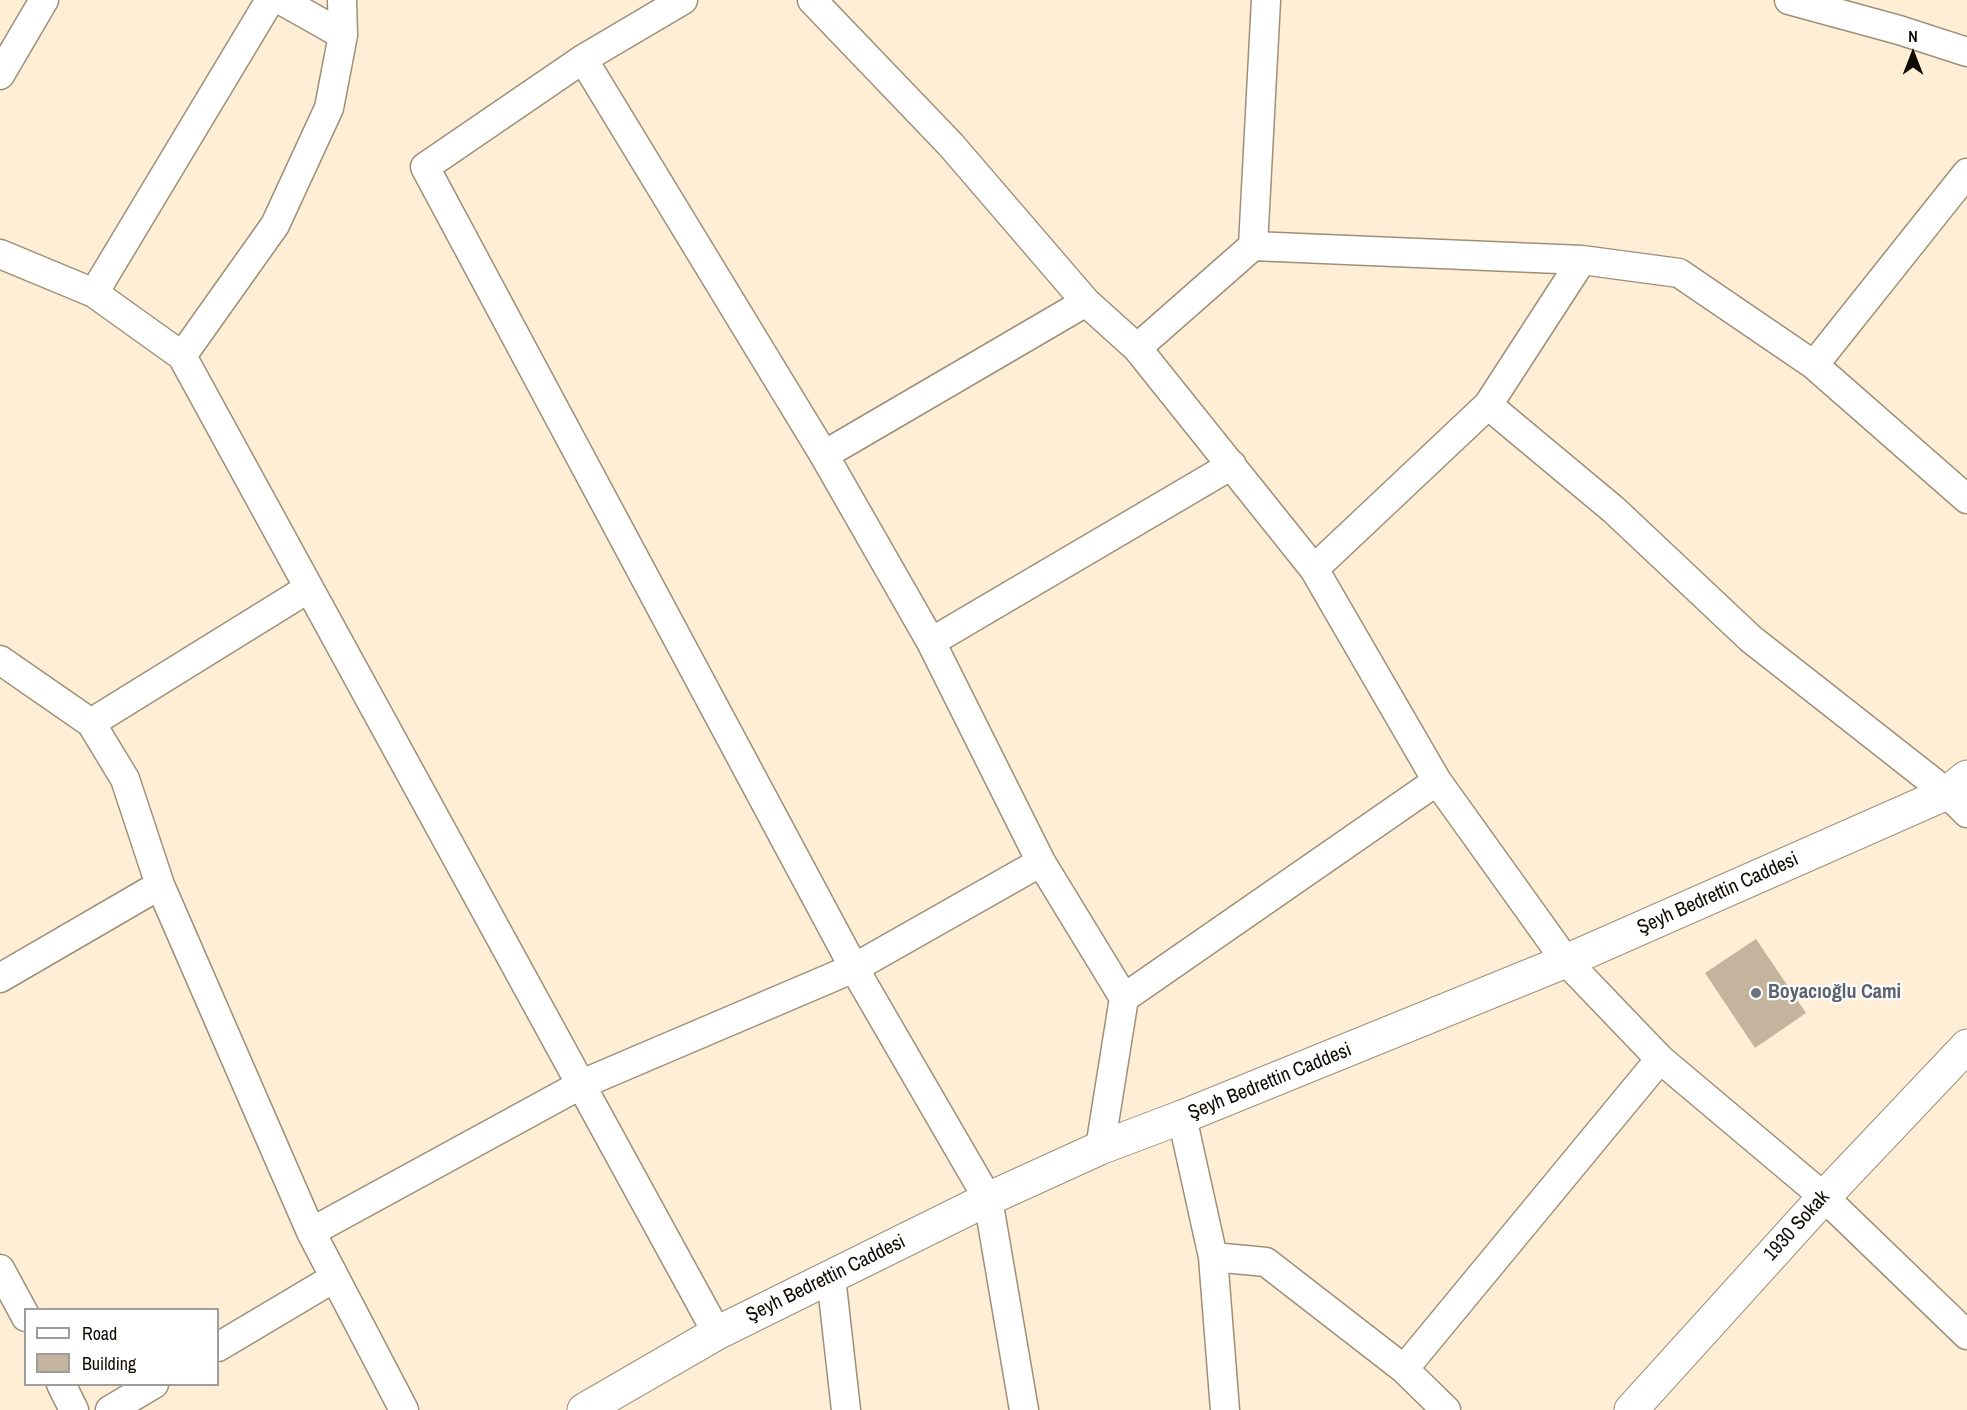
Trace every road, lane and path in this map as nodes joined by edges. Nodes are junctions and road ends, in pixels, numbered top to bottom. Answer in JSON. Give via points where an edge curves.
{"nodes":[{"id":1,"x":44,"y":0,"type":"edge"},
{"id":2,"x":270,"y":0,"type":"edge"},
{"id":3,"x":281,"y":0,"type":"edge"},
{"id":4,"x":342,"y":0,"type":"edge"},
{"id":5,"x":683,"y":0,"type":"edge"},
{"id":6,"x":812,"y":0,"type":"edge"},
{"id":7,"x":1266,"y":0,"type":"edge"},
{"id":8,"x":1789,"y":0,"type":"edge"},
{"id":9,"x":343,"y":34,"type":"junction"},
{"id":10,"x":1967,"y":52,"type":"edge"},
{"id":11,"x":584,"y":59,"type":"junction"},
{"id":12,"x":0,"y":75,"type":"edge"},
{"id":13,"x":1965,"y":181,"type":"edge"},
{"id":14,"x":1253,"y":246,"type":"junction"},
{"id":15,"x":0,"y":254,"type":"edge"},
{"id":16,"x":1582,"y":260,"type":"junction"},
{"id":17,"x":94,"y":293,"type":"junction"},
{"id":18,"x":1086,"y":302,"type":"junction"},
{"id":19,"x":1137,"y":348,"type":"junction"},
{"id":20,"x":182,"y":356,"type":"junction"},
{"id":21,"x":1814,"y":365,"type":"junction"},
{"id":22,"x":1488,"y":405,"type":"junction"},
{"id":23,"x":824,"y":455,"type":"junction"},
{"id":24,"x":1232,"y":465,"type":"junction"},
{"id":25,"x":1967,"y":500,"type":"edge"},
{"id":26,"x":1314,"y":569,"type":"junction"},
{"id":27,"x":309,"y":588,"type":"junction"},
{"id":28,"x":931,"y":642,"type":"junction"},
{"id":29,"x":0,"y":660,"type":"edge"},
{"id":30,"x":91,"y":723,"type":"junction"},
{"id":31,"x":1437,"y":781,"type":"junction"},
{"id":32,"x":1960,"y":794,"type":"edge"},
{"id":33,"x":1041,"y":862,"type":"junction"},
{"id":34,"x":160,"y":885,"type":"junction"},
{"id":35,"x":1566,"y":961,"type":"junction"},
{"id":36,"x":854,"y":968,"type":"junction"},
{"id":37,"x":0,"y":978,"type":"edge"},
{"id":38,"x":1124,"y":998,"type":"junction"},
{"id":39,"x":1967,"y":1046,"type":"edge"},
{"id":40,"x":1660,"y":1059,"type":"junction"},
{"id":41,"x":582,"y":1084,"type":"junction"},
{"id":42,"x":1182,"y":1118,"type":"junction"},
{"id":43,"x":1100,"y":1148,"type":"junction"},
{"id":44,"x":1824,"y":1197,"type":"junction"},
{"id":45,"x":988,"y":1199,"type":"junction"},
{"id":46,"x":311,"y":1232,"type":"junction"},
{"id":47,"x":1213,"y":1257,"type":"junction"},
{"id":48,"x":0,"y":1269,"type":"edge"},
{"id":49,"x":831,"y":1277,"type":"junction"},
{"id":50,"x":334,"y":1278,"type":"junction"},
{"id":51,"x":24,"y":1313,"type":"edge"},
{"id":52,"x":717,"y":1333,"type":"junction"},
{"id":53,"x":1967,"y":1335,"type":"edge"},
{"id":54,"x":219,"y":1346,"type":"edge"},
{"id":55,"x":1404,"y":1369,"type":"junction"},
{"id":56,"x":62,"y":1386,"type":"edge"},
{"id":57,"x":151,"y":1386,"type":"edge"},
{"id":58,"x":623,"y":1400,"type":"edge"},
{"id":59,"x":74,"y":1410,"type":"edge"},
{"id":60,"x":110,"y":1410,"type":"edge"},
{"id":61,"x":404,"y":1410,"type":"edge"},
{"id":62,"x":584,"y":1410,"type":"edge"},
{"id":63,"x":846,"y":1410,"type":"edge"},
{"id":64,"x":1024,"y":1410,"type":"edge"},
{"id":65,"x":1225,"y":1410,"type":"edge"},
{"id":66,"x":1446,"y":1410,"type":"edge"},
{"id":67,"x":1631,"y":1410,"type":"edge"}],
"edges":[{"from":1,"to":12,"type":"street"},
{"from":2,"to":17,"type":"street"},
{"from":3,"to":9,"type":"street"},
{"from":4,"to":9,"type":"street"},
{"from":5,"to":11,"type":"street"},
{"from":6,"to":18,"type":"street","via":[[951,145]]},
{"from":7,"to":14,"type":"street"},
{"from":8,"to":10,"type":"street"},
{"from":9,"to":20,"type":"street","via":[[329,108],[275,225]]},
{"from":11,"to":23,"type":"street"},
{"from":11,"to":36,"type":"street","via":[[425,167]]},
{"from":13,"to":21,"type":"street"},
{"from":14,"to":16,"type":"street"},
{"from":14,"to":19,"type":"street"},
{"from":15,"to":17,"type":"street"},
{"from":16,"to":21,"type":"street","via":[[1679,273]]},
{"from":16,"to":22,"type":"street"},
{"from":17,"to":20,"type":"street"},
{"from":18,"to":19,"type":"street"},
{"from":18,"to":23,"type":"street"},
{"from":19,"to":24,"type":"street"},
{"from":20,"to":27,"type":"street"},
{"from":21,"to":25,"type":"street"},
{"from":22,"to":26,"type":"street"},
{"from":22,"to":32,"type":"street","via":[[1614,510],[1751,639]]},
{"from":23,"to":28,"type":"street"},
{"from":24,"to":26,"type":"street"},
{"from":24,"to":28,"type":"street"},
{"from":26,"to":31,"type":"street"},
{"from":27,"to":30,"type":"street"},
{"from":27,"to":41,"type":"street"},
{"from":28,"to":33,"type":"street"},
{"from":29,"to":30,"type":"street"},
{"from":30,"to":34,"type":"street","via":[[125,779]]},
{"from":31,"to":35,"type":"street"},
{"from":31,"to":38,"type":"street"},
{"from":32,"to":35,"type":"main road","name":"Şeyh Bedrettin Caddesi"},
{"from":33,"to":36,"type":"street"},
{"from":33,"to":38,"type":"street"},
{"from":34,"to":37,"type":"street"},
{"from":34,"to":46,"type":"street"},
{"from":35,"to":40,"type":"street"},
{"from":35,"to":42,"type":"main road","name":"Şeyh Bedrettin Caddesi"},
{"from":36,"to":41,"type":"street"},
{"from":36,"to":45,"type":"street"},
{"from":38,"to":43,"type":"street"},
{"from":39,"to":44,"type":"main road","name":"1930 Sokak"},
{"from":40,"to":44,"type":"street"},
{"from":40,"to":55,"type":"street"},
{"from":41,"to":46,"type":"street"},
{"from":41,"to":52,"type":"street"},
{"from":42,"to":43,"type":"main road","name":"Şeyh Bedrettin Caddesi"},
{"from":42,"to":47,"type":"street"},
{"from":43,"to":45,"type":"main road","name":"Şeyh Bedrettin Caddesi"},
{"from":44,"to":53,"type":"street"},
{"from":44,"to":67,"type":"main road","name":"1930 Sokak"},
{"from":45,"to":49,"type":"main road","name":"Şeyh Bedrettin Caddesi"},
{"from":45,"to":64,"type":"street"},
{"from":46,"to":50,"type":"street"},
{"from":47,"to":55,"type":"street","via":[[1266,1262]]},
{"from":47,"to":65,"type":"street"},
{"from":48,"to":51,"type":"street"},
{"from":49,"to":52,"type":"main road","name":"Şeyh Bedrettin Caddesi"},
{"from":49,"to":63,"type":"street"},
{"from":50,"to":54,"type":"street"},
{"from":50,"to":61,"type":"street"},
{"from":52,"to":58,"type":"main road","name":"Şeyh Bedrettin Caddesi"},
{"from":55,"to":66,"type":"street"},
{"from":56,"to":59,"type":"street"},
{"from":57,"to":60,"type":"street"},
{"from":58,"to":62,"type":"main road","name":"Şeyh Bedrettin Caddesi"}]}
